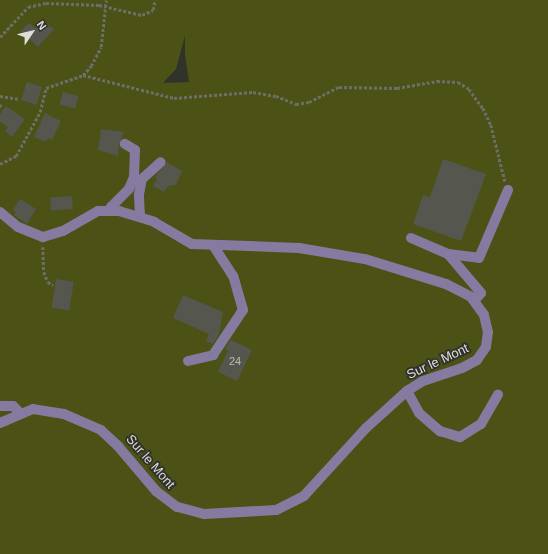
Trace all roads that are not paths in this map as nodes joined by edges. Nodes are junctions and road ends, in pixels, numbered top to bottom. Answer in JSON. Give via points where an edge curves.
{"nodes":[{"id":1,"x":125,"y":144,"type":"dead end"},
{"id":2,"x":161,"y":162,"type":"dead end"},
{"id":3,"x":508,"y":190,"type":"road end"},
{"id":4,"x":111,"y":210,"type":"junction"},
{"id":5,"x":0,"y":212,"type":"edge"},
{"id":6,"x":140,"y":216,"type":"junction"},
{"id":7,"x":411,"y":238,"type":"dead end"},
{"id":8,"x":214,"y":247,"type":"junction"},
{"id":9,"x":448,"y":254,"type":"junction"},
{"id":10,"x":475,"y":300,"type":"junction"},
{"id":11,"x":188,"y":361,"type":"dead end"},
{"id":12,"x":407,"y":391,"type":"junction"},
{"id":13,"x":498,"y":394,"type":"dead end"},
{"id":14,"x":0,"y":406,"type":"edge"},
{"id":15,"x":20,"y":413,"type":"junction"},
{"id":16,"x":0,"y":423,"type":"edge"}],
"edges":[{"from":1,"to":4,"type":"street","via":[[135,150],[134,177],[129,189]]},
{"from":2,"to":6,"type":"street","via":[[142,179],[139,194]]},
{"from":3,"to":9,"type":"street","via":[[479,258]]},
{"from":4,"to":5,"type":"street","via":[[90,214],[63,231],[43,237],[18,227]]},
{"from":4,"to":6,"type":"street"},
{"from":6,"to":8,"type":"street","via":[[188,243]]},
{"from":7,"to":9,"type":"street"},
{"from":8,"to":10,"type":"street","via":[[272,247],[340,254],[446,284]]},
{"from":8,"to":11,"type":"street","via":[[233,276],[243,310],[213,355]]},
{"from":9,"to":10,"type":"street","via":[[481,293]]},
{"from":10,"to":12,"type":"street","name":"Sur le Mont","via":[[488,332],[484,352],[471,364],[423,381]]},
{"from":12,"to":13,"type":"street","via":[[419,413],[440,431],[460,437],[481,424]]},
{"from":12,"to":15,"type":"street","name":"Sur le Mont","via":[[366,428],[304,496],[281,508],[259,512],[204,514],[177,507],[159,494],[118,446],[94,426],[47,410],[33,409]]},
{"from":14,"to":15,"type":"street","via":[[13,406]]},
{"from":15,"to":16,"type":"street","name":"Sur le Mont"}]}
